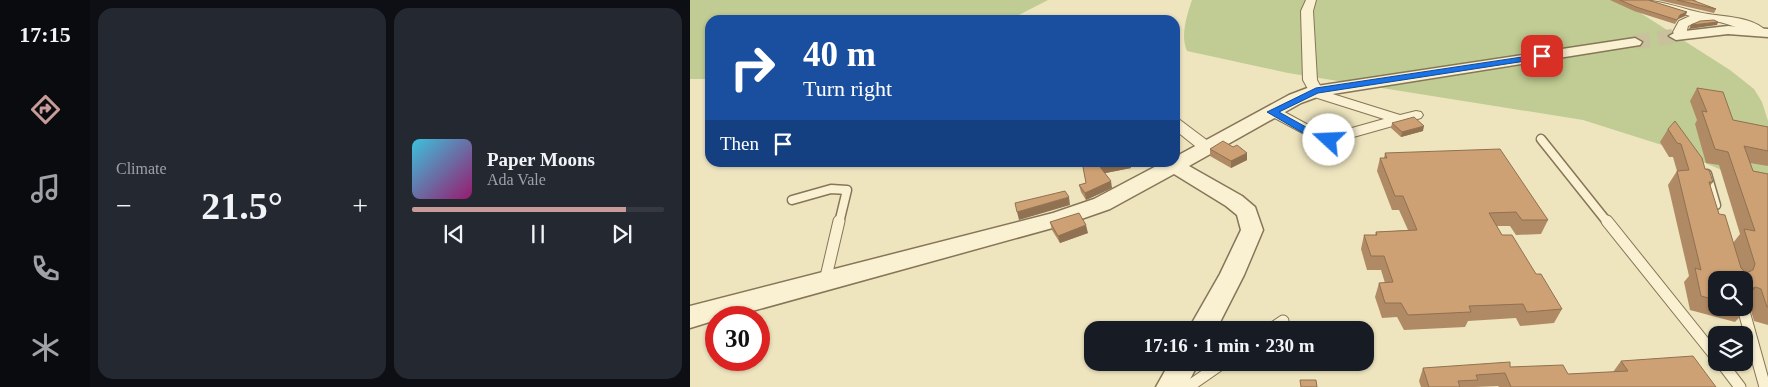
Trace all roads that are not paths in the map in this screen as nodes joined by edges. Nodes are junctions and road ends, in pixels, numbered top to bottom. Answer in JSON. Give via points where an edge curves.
{"nodes":[{"id":1,"x":1312,"y":0,"type":"edge"},
{"id":2,"x":1651,"y":3,"type":"edge"},
{"id":3,"x":1706,"y":17,"type":"junction"},
{"id":4,"x":1687,"y":20,"type":"junction"},
{"id":5,"x":1764,"y":32,"type":"edge"},
{"id":6,"x":1679,"y":36,"type":"joint"},
{"id":7,"x":1635,"y":42,"type":"tunnel mouth"},
{"id":8,"x":1314,"y":91,"type":"junction"},
{"id":9,"x":1272,"y":112,"type":"junction"},
{"id":10,"x":1416,"y":115,"type":"dead end"},
{"id":11,"x":1399,"y":119,"type":"junction"},
{"id":12,"x":1180,"y":127,"type":"edge"},
{"id":13,"x":1541,"y":139,"type":"dead end"},
{"id":14,"x":1206,"y":147,"type":"junction"},
{"id":15,"x":1180,"y":161,"type":"edge"},
{"id":16,"x":1169,"y":167,"type":"edge"},
{"id":17,"x":1179,"y":167,"type":"edge"},
{"id":18,"x":1707,"y":174,"type":"edge"},
{"id":19,"x":792,"y":200,"type":"dead end"},
{"id":20,"x":1718,"y":213,"type":"edge"},
{"id":21,"x":825,"y":281,"type":"junction"},
{"id":22,"x":1745,"y":316,"type":"edge"},
{"id":23,"x":690,"y":317,"type":"edge"},
{"id":24,"x":1207,"y":321,"type":"edge"},
{"id":25,"x":1708,"y":347,"type":"edge"},
{"id":26,"x":1180,"y":371,"type":"edge"},
{"id":27,"x":1211,"y":371,"type":"edge"},
{"id":28,"x":1728,"y":371,"type":"edge"},
{"id":29,"x":1171,"y":387,"type":"edge"},
{"id":30,"x":1188,"y":387,"type":"edge"},
{"id":31,"x":1741,"y":387,"type":"edge"},
{"id":32,"x":1765,"y":387,"type":"edge"}],
"edges":[{"from":1,"to":8,"type":"street","via":[[1307,11],[1310,80]]},
{"from":2,"to":3,"type":"street"},
{"from":2,"to":4,"type":"street"},
{"from":3,"to":4,"type":"street"},
{"from":3,"to":5,"type":"street","via":[[1746,24]]},
{"from":4,"to":6,"type":"street","via":[[1681,26]]},
{"from":5,"to":6,"type":"street","via":[[1728,30]]},
{"from":7,"to":8,"type":"street"},
{"from":8,"to":9,"type":"street"},
{"from":8,"to":11,"type":"street"},
{"from":9,"to":11,"type":"street","via":[[1322,140]]},
{"from":9,"to":14,"type":"street"},
{"from":10,"to":11,"type":"street"},
{"from":12,"to":14,"type":"street"},
{"from":13,"to":25,"type":"lane"},
{"from":14,"to":15,"type":"street"},
{"from":16,"to":21,"type":"street","via":[[1128,191],[1059,219]]},
{"from":17,"to":24,"type":"street","via":[[1247,212],[1252,230]]},
{"from":18,"to":20,"type":"lane"},
{"from":19,"to":21,"type":"lane","via":[[831,189],[847,190]]},
{"from":21,"to":23,"type":"street"},
{"from":22,"to":32,"type":"lane"},
{"from":26,"to":29,"type":"street"},
{"from":27,"to":30,"type":"lane"},
{"from":28,"to":31,"type":"lane"}]}
